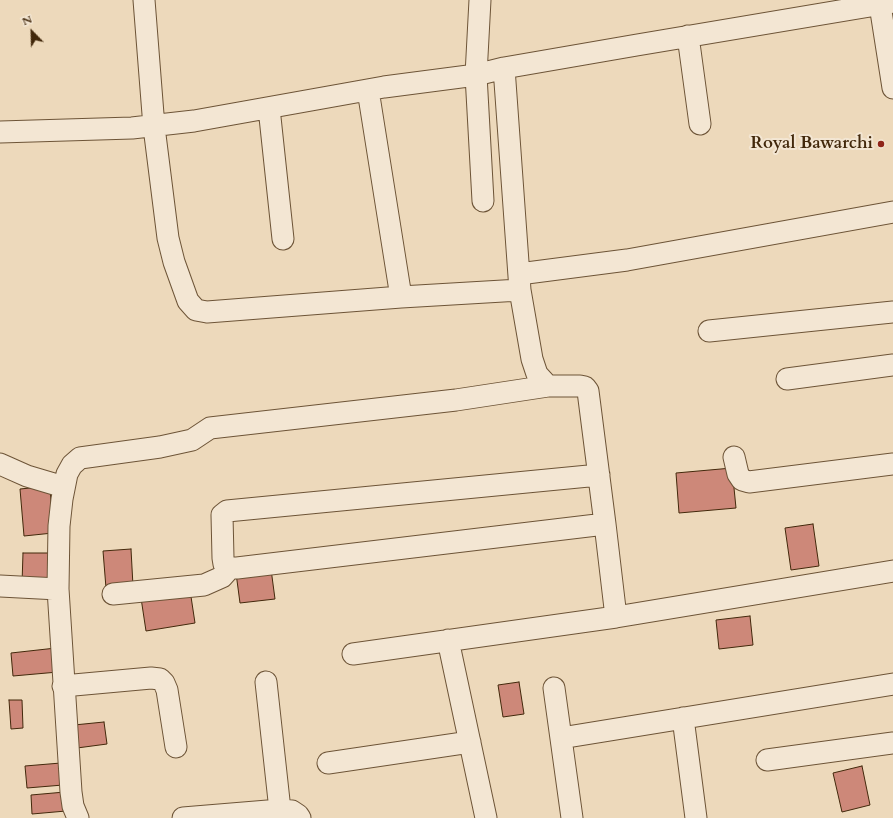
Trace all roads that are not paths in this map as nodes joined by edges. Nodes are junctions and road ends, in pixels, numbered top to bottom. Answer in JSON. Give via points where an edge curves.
{"nodes":[{"id":1,"x":144,"y":0,"type":"edge"},
{"id":2,"x":480,"y":0,"type":"edge"},
{"id":3,"x":886,"y":4,"type":"edge"},
{"id":4,"x":826,"y":7,"type":"edge"},
{"id":5,"x":688,"y":36,"type":"junction"},
{"id":6,"x":504,"y":68,"type":"junction"},
{"id":7,"x":476,"y":75,"type":"junction"},
{"id":8,"x":893,"y":88,"type":"edge"},
{"id":9,"x":368,"y":90,"type":"junction"},
{"id":10,"x":269,"y":108,"type":"junction"},
{"id":11,"x":700,"y":124,"type":"dead end"},
{"id":12,"x":154,"y":127,"type":"junction"},
{"id":13,"x":0,"y":132,"type":"edge"},
{"id":14,"x":483,"y":202,"type":"dead end"},
{"id":15,"x":893,"y":212,"type":"edge"},
{"id":16,"x":284,"y":239,"type":"dead end"},
{"id":17,"x":519,"y":282,"type":"junction"},
{"id":18,"x":400,"y":297,"type":"junction"},
{"id":19,"x":893,"y":312,"type":"edge"},
{"id":20,"x":709,"y":331,"type":"dead end"},
{"id":21,"x":893,"y":364,"type":"edge"},
{"id":22,"x":787,"y":379,"type":"dead end"},
{"id":23,"x":548,"y":386,"type":"junction"},
{"id":24,"x":734,"y":457,"type":"dead end"},
{"id":25,"x":0,"y":464,"type":"edge"},
{"id":26,"x":893,"y":464,"type":"edge"},
{"id":27,"x":599,"y":475,"type":"junction"},
{"id":28,"x":64,"y":487,"type":"junction"},
{"id":29,"x":605,"y":524,"type":"junction"},
{"id":30,"x":230,"y":568,"type":"junction"},
{"id":31,"x":893,"y":571,"type":"edge"},
{"id":32,"x":0,"y":586,"type":"edge"},
{"id":33,"x":58,"y":589,"type":"junction"},
{"id":34,"x":113,"y":594,"type":"dead end"},
{"id":35,"x":616,"y":618,"type":"junction"},
{"id":36,"x":448,"y":640,"type":"junction"},
{"id":37,"x":353,"y":654,"type":"dead end"},
{"id":38,"x":266,"y":682,"type":"dead end"},
{"id":39,"x":893,"y":684,"type":"edge"},
{"id":40,"x":63,"y":686,"type":"junction"},
{"id":41,"x":554,"y":688,"type":"dead end"},
{"id":42,"x":683,"y":718,"type":"junction"},
{"id":43,"x":561,"y":738,"type":"junction"},
{"id":44,"x":470,"y":742,"type":"junction"},
{"id":45,"x":893,"y":743,"type":"edge"},
{"id":46,"x":176,"y":747,"type":"dead end"},
{"id":47,"x":767,"y":760,"type":"dead end"},
{"id":48,"x":328,"y":763,"type":"dead end"},
{"id":49,"x":280,"y":810,"type":"junction"},
{"id":50,"x":78,"y":818,"type":"edge"},
{"id":51,"x":183,"y":818,"type":"edge"},
{"id":52,"x":300,"y":818,"type":"edge"},
{"id":53,"x":486,"y":818,"type":"edge"},
{"id":54,"x":572,"y":818,"type":"edge"},
{"id":55,"x":696,"y":818,"type":"edge"}],
"edges":[{"from":1,"to":12,"type":"street"},
{"from":2,"to":7,"type":"street"},
{"from":3,"to":4,"type":"street"},
{"from":3,"to":8,"type":"street"},
{"from":4,"to":5,"type":"street"},
{"from":5,"to":6,"type":"street"},
{"from":5,"to":11,"type":"street"},
{"from":6,"to":7,"type":"street"},
{"from":6,"to":17,"type":"street"},
{"from":7,"to":9,"type":"street"},
{"from":7,"to":14,"type":"street"},
{"from":9,"to":10,"type":"street"},
{"from":9,"to":18,"type":"street"},
{"from":10,"to":12,"type":"street"},
{"from":10,"to":16,"type":"street"},
{"from":12,"to":13,"type":"street"},
{"from":12,"to":18,"type":"street","via":[[168,238],[188,301],[196,310],[236,311]]},
{"from":15,"to":17,"type":"street"},
{"from":17,"to":18,"type":"street"},
{"from":17,"to":23,"type":"street","via":[[532,358],[537,374]]},
{"from":19,"to":20,"type":"street"},
{"from":21,"to":22,"type":"street"},
{"from":23,"to":27,"type":"street","via":[[585,387],[588,391]]},
{"from":23,"to":28,"type":"street","via":[[456,400],[210,428],[192,440],[80,458],[67,474]]},
{"from":24,"to":26,"type":"street","via":[[738,474],[742,480],[749,482]]},
{"from":25,"to":28,"type":"street","via":[[27,476]]},
{"from":27,"to":29,"type":"street"},
{"from":27,"to":30,"type":"street","via":[[227,510],[222,515],[223,558],[224,564]]},
{"from":28,"to":33,"type":"street","via":[[59,526]]},
{"from":29,"to":30,"type":"street"},
{"from":29,"to":35,"type":"street"},
{"from":30,"to":34,"type":"street","via":[[222,576],[204,585]]},
{"from":31,"to":35,"type":"street"},
{"from":32,"to":33,"type":"street"},
{"from":33,"to":40,"type":"street"},
{"from":35,"to":36,"type":"street"},
{"from":36,"to":37,"type":"street"},
{"from":36,"to":44,"type":"street"},
{"from":38,"to":49,"type":"street"},
{"from":39,"to":42,"type":"street"},
{"from":40,"to":46,"type":"street","via":[[160,679],[167,690]]},
{"from":40,"to":50,"type":"street","via":[[71,792]]},
{"from":41,"to":43,"type":"street"},
{"from":42,"to":43,"type":"street"},
{"from":42,"to":55,"type":"street"},
{"from":43,"to":54,"type":"street"},
{"from":44,"to":48,"type":"street"},
{"from":44,"to":53,"type":"street"},
{"from":45,"to":47,"type":"street"},
{"from":49,"to":51,"type":"street"},
{"from":49,"to":52,"type":"street","via":[[292,811]]}]}
